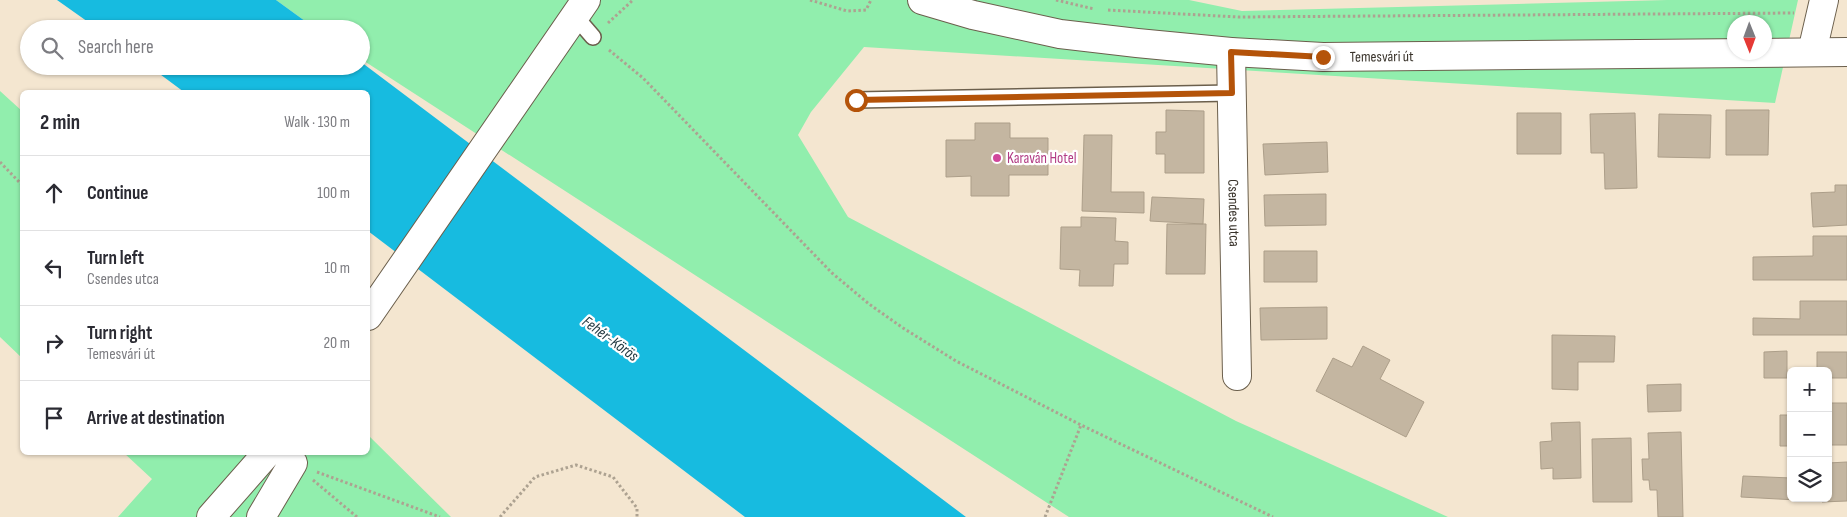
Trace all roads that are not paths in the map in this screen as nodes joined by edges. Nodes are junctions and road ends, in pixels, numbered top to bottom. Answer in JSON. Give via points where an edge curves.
{"nodes":[{"id":1,"x":922,"y":0,"type":"edge"},
{"id":2,"x":1823,"y":6,"type":"edge"},
{"id":3,"x":580,"y":8,"type":"edge"},
{"id":4,"x":592,"y":37,"type":"road end"},
{"id":5,"x":1231,"y":52,"type":"junction"},
{"id":6,"x":1812,"y":52,"type":"junction"},
{"id":7,"x":1847,"y":52,"type":"edge"},
{"id":8,"x":1232,"y":93,"type":"junction"},
{"id":9,"x":856,"y":100,"type":"dead end"},
{"id":10,"x":370,"y":313,"type":"edge"},
{"id":11,"x":1237,"y":376,"type":"dead end"},
{"id":12,"x":265,"y":455,"type":"edge"},
{"id":13,"x":288,"y":458,"type":"edge"},
{"id":14,"x":211,"y":517,"type":"edge"},
{"id":15,"x":261,"y":517,"type":"edge"}],
"edges":[{"from":1,"to":5,"type":"street","name":"Temesvári út","via":[[1060,34]]},
{"from":2,"to":6,"type":"street"},
{"from":3,"to":4,"type":"lane"},
{"from":3,"to":10,"type":"street"},
{"from":5,"to":6,"type":"street","name":"Temesvári út","via":[[1323,57]]},
{"from":5,"to":8,"type":"street","name":"Csendes utca"},
{"from":6,"to":7,"type":"street","name":"Temesvári út"},
{"from":8,"to":9,"type":"lane"},
{"from":8,"to":11,"type":"street","name":"Csendes utca"},
{"from":12,"to":14,"type":"street"},
{"from":13,"to":15,"type":"street"}]}
